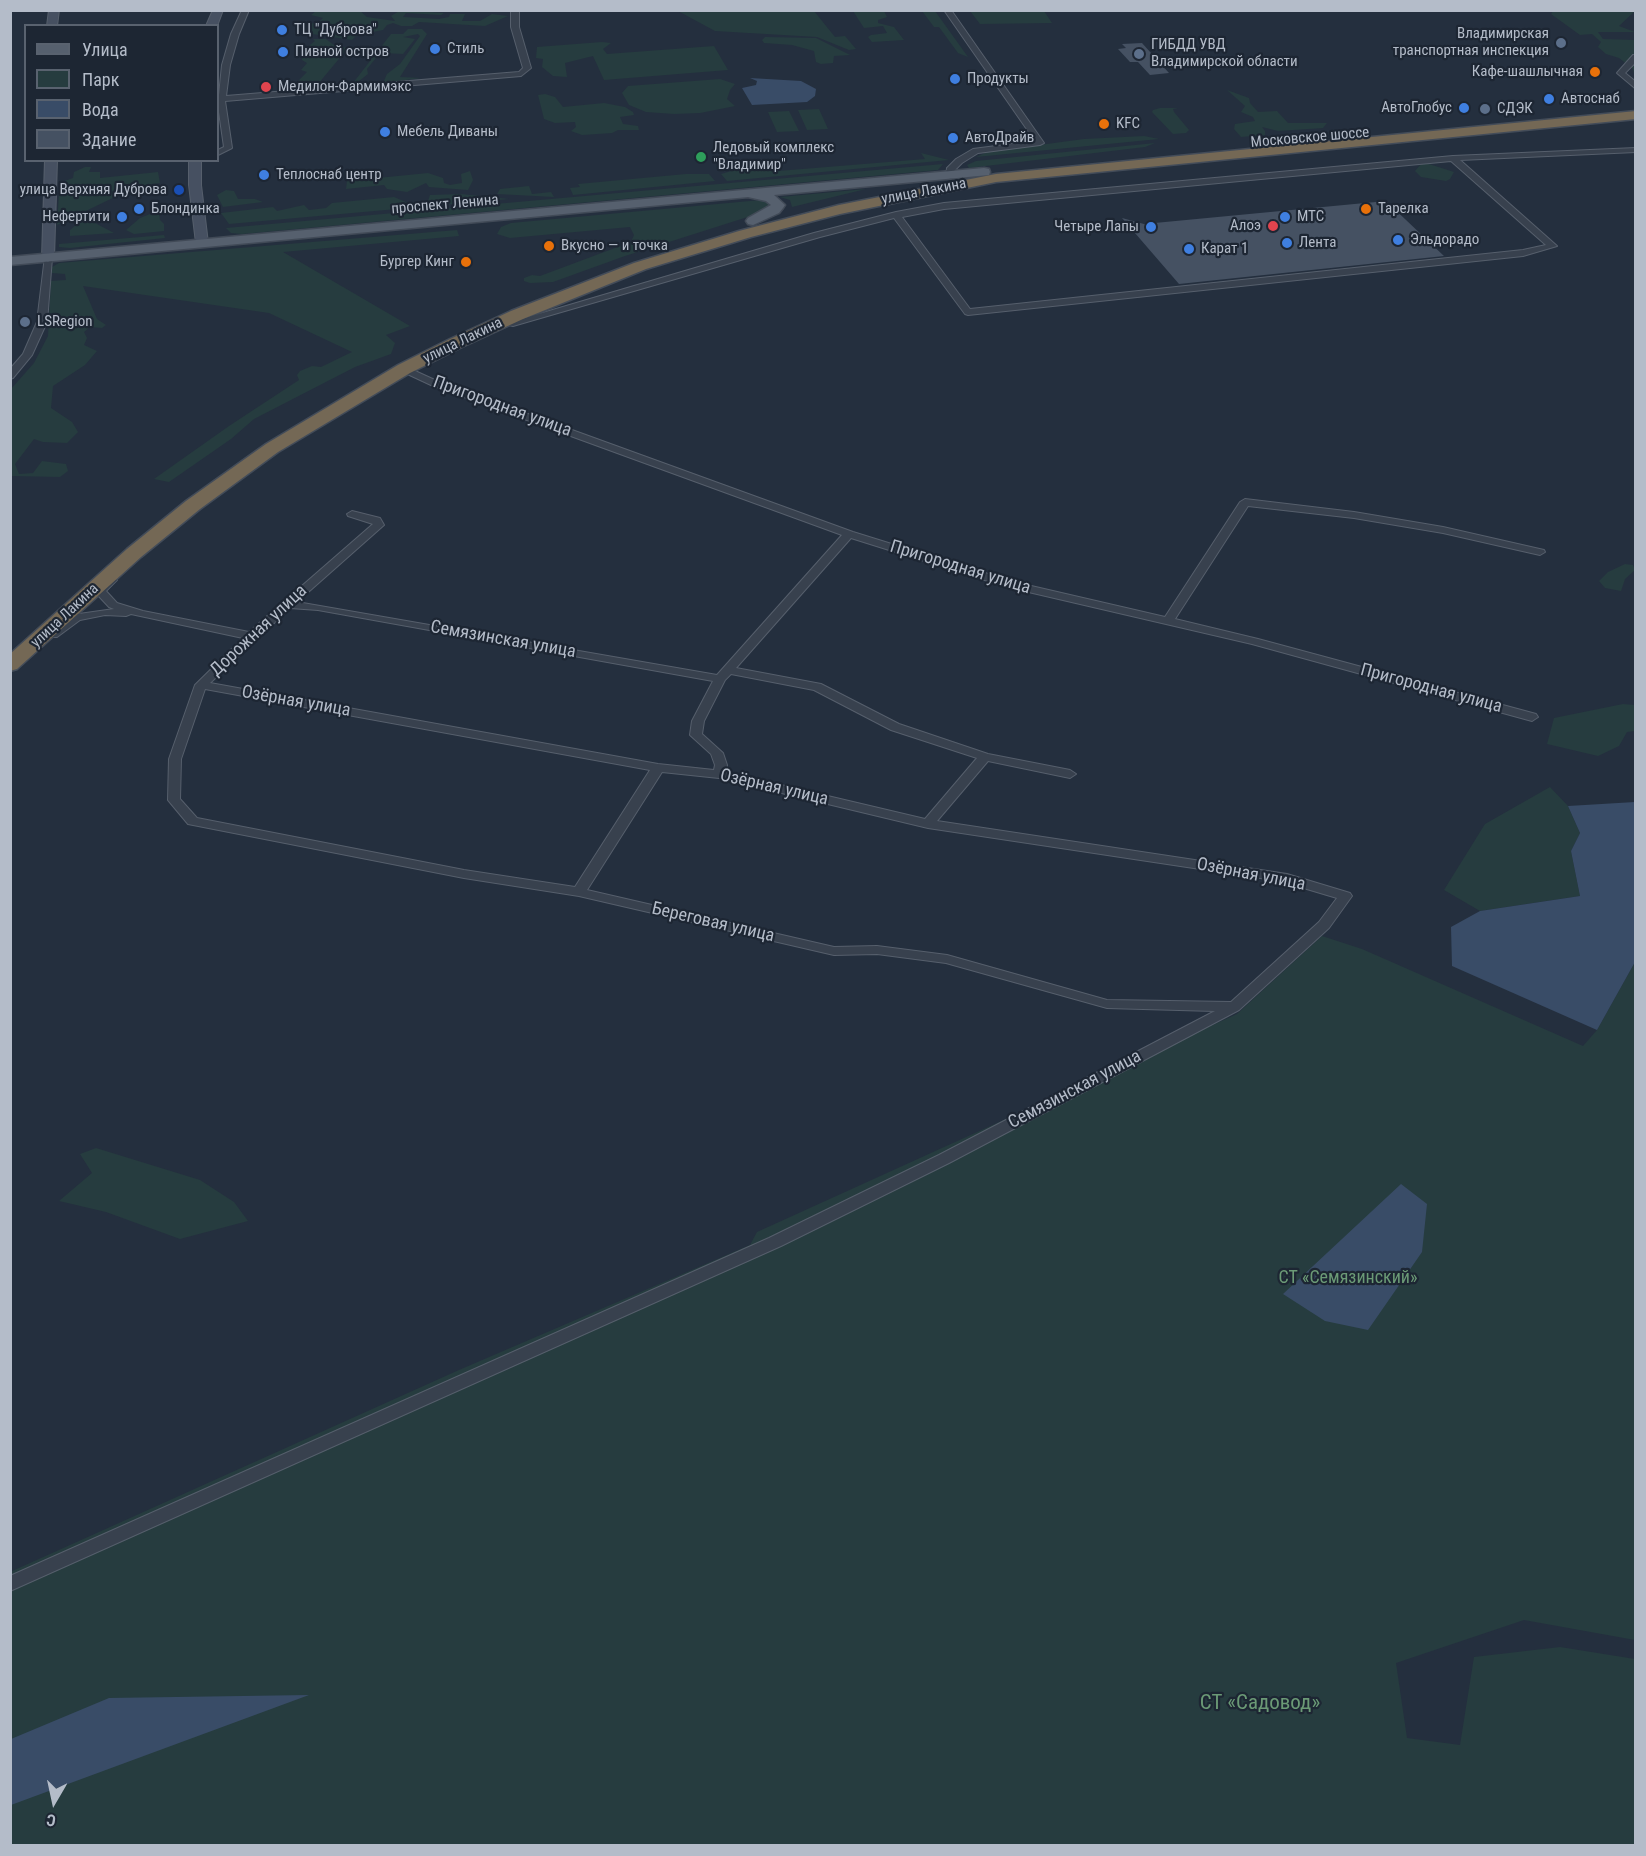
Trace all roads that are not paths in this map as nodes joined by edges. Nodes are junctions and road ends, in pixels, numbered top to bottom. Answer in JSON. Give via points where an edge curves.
{"nodes":[{"id":1,"x":219,"y":10,"type":"edge"},
{"id":2,"x":246,"y":10,"type":"edge"},
{"id":3,"x":515,"y":10,"type":"edge"},
{"id":4,"x":947,"y":10,"type":"edge"},
{"id":5,"x":212,"y":24,"type":"edge"},
{"id":6,"x":1635,"y":57,"type":"edge"},
{"id":7,"x":1635,"y":87,"type":"edge"},
{"id":8,"x":219,"y":99,"type":"edge"},
{"id":9,"x":1635,"y":108,"type":"edge"},
{"id":10,"x":1635,"y":115,"type":"edge"},
{"id":11,"x":1635,"y":150,"type":"edge"},
{"id":12,"x":219,"y":152,"type":"edge"},
{"id":13,"x":1453,"y":158,"type":"junction"},
{"id":14,"x":51,"y":162,"type":"edge"},
{"id":15,"x":198,"y":162,"type":"edge"},
{"id":16,"x":990,"y":176,"type":"junction"},
{"id":17,"x":951,"y":178,"type":"junction"},
{"id":18,"x":887,"y":186,"type":"junction"},
{"id":19,"x":736,"y":196,"type":"junction"},
{"id":20,"x":880,"y":201,"type":"junction"},
{"id":21,"x":896,"y":215,"type":"junction"},
{"id":22,"x":753,"y":221,"type":"junction"},
{"id":23,"x":202,"y":243,"type":"junction"},
{"id":24,"x":48,"y":258,"type":"junction"},
{"id":25,"x":10,"y":261,"type":"edge"},
{"id":26,"x":456,"y":343,"type":"junction"},
{"id":27,"x":404,"y":369,"type":"junction"},
{"id":28,"x":10,"y":376,"type":"edge"},
{"id":29,"x":352,"y":514,"type":"dead end"},
{"id":30,"x":849,"y":534,"type":"junction"},
{"id":31,"x":1540,"y":552,"type":"dead end"},
{"id":32,"x":134,"y":553,"type":"junction"},
{"id":33,"x":286,"y":604,"type":"junction"},
{"id":34,"x":141,"y":614,"type":"junction"},
{"id":35,"x":1168,"y":621,"type":"junction"},
{"id":36,"x":251,"y":636,"type":"junction"},
{"id":37,"x":13,"y":658,"type":"edge"},
{"id":38,"x":724,"y":675,"type":"junction"},
{"id":39,"x":201,"y":685,"type":"junction"},
{"id":40,"x":1532,"y":717,"type":"dead end"},
{"id":41,"x":985,"y":758,"type":"junction"},
{"id":42,"x":658,"y":768,"type":"junction"},
{"id":43,"x":719,"y":774,"type":"junction"},
{"id":44,"x":1070,"y":774,"type":"dead end"},
{"id":45,"x":193,"y":821,"type":"joint"},
{"id":46,"x":928,"y":824,"type":"junction"},
{"id":47,"x":579,"y":892,"type":"junction"},
{"id":48,"x":1345,"y":896,"type":"joint"},
{"id":49,"x":1234,"y":1007,"type":"junction"},
{"id":50,"x":10,"y":1584,"type":"edge"}],
"edges":[{"from":1,"to":5,"type":"street"},
{"from":2,"to":8,"type":"street","via":[[226,65]]},
{"from":3,"to":8,"type":"street","via":[[514,27],[527,68],[521,74]]},
{"from":4,"to":17,"type":"street","via":[[1040,143],[976,151],[950,170]]},
{"from":6,"to":7,"type":"street","via":[[1621,73]]},
{"from":8,"to":12,"type":"street","via":[[228,148]]},
{"from":9,"to":16,"type":"highway","name":"Московское шоссе","via":[[1198,148]]},
{"from":10,"to":16,"type":"highway","name":"Московское шоссе"},
{"from":11,"to":13,"type":"street"},
{"from":13,"to":21,"type":"street","via":[[989,201]]},
{"from":13,"to":21,"type":"street","via":[[1553,246],[1523,253],[968,312]]},
{"from":14,"to":24,"type":"street"},
{"from":15,"to":23,"type":"street","via":[[195,185]]},
{"from":16,"to":17,"type":"highway","name":"улица Лакина"},
{"from":16,"to":20,"type":"highway","name":"улица Лакина"},
{"from":17,"to":18,"type":"main road"},
{"from":17,"to":18,"type":"highway","name":"улица Лакина"},
{"from":17,"to":20,"type":"main road"},
{"from":18,"to":19,"type":"main road","name":"проспект Ленина"},
{"from":18,"to":20,"type":"main road","via":[[891,194]]},
{"from":18,"to":22,"type":"highway","name":"улица Лакина"},
{"from":19,"to":22,"type":"main road","via":[[777,202],[774,210]]},
{"from":19,"to":23,"type":"main road","name":"проспект Ленина"},
{"from":20,"to":26,"type":"highway","name":"улица Лакина","via":[[745,234],[640,266]]},
{"from":21,"to":26,"type":"street","via":[[523,319]]},
{"from":22,"to":37,"type":"highway","name":"улица Лакина","via":[[613,266],[528,300],[410,357],[281,430],[160,515]]},
{"from":23,"to":24,"type":"main road","name":"проспект Ленина"},
{"from":24,"to":25,"type":"main road","name":"проспект Ленина"},
{"from":24,"to":28,"type":"street","via":[[42,322],[27,355]]},
{"from":26,"to":27,"type":"highway","name":"улица Лакина"},
{"from":27,"to":30,"type":"street","name":"Пригородная улица"},
{"from":27,"to":32,"type":"highway","name":"улица Лакина","via":[[272,448]]},
{"from":29,"to":33,"type":"street","name":"Дорожная улица","via":[[376,520],[379,525]]},
{"from":30,"to":35,"type":"street","name":"Пригородная улица","via":[[1011,585]]},
{"from":30,"to":38,"type":"street"},
{"from":31,"to":35,"type":"street","via":[[1443,530],[1245,502]]},
{"from":32,"to":34,"type":"street","via":[[100,591],[113,605]]},
{"from":32,"to":37,"type":"highway","name":"улица Лакина"},
{"from":33,"to":36,"type":"street","name":"Дорожная улица"},
{"from":33,"to":38,"type":"street","name":"Семязинская улица"},
{"from":34,"to":36,"type":"street"},
{"from":34,"to":37,"type":"street","via":[[105,612],[76,617]]},
{"from":35,"to":40,"type":"street","name":"Пригородная улица"},
{"from":36,"to":39,"type":"street","name":"Дорожная улица"},
{"from":38,"to":41,"type":"street","name":"Семязинская улица","via":[[816,687],[895,728]]},
{"from":38,"to":43,"type":"street","via":[[698,721],[696,735],[717,753]]},
{"from":39,"to":42,"type":"street","name":"Озёрная улица"},
{"from":39,"to":45,"type":"street","name":"Дорожная улица","via":[[175,759],[174,800]]},
{"from":41,"to":44,"type":"street","name":"Семязинская улица"},
{"from":41,"to":46,"type":"street"},
{"from":42,"to":43,"type":"street","name":"Озёрная улица"},
{"from":42,"to":47,"type":"street"},
{"from":43,"to":46,"type":"street","name":"Озёрная улица"},
{"from":45,"to":47,"type":"street","name":"Береговая улица","via":[[464,874]]},
{"from":46,"to":48,"type":"street","name":"Озёрная улица","via":[[1282,877]]},
{"from":47,"to":49,"type":"street","name":"Береговая улица","via":[[834,951],[877,950],[947,959],[1107,1004]]},
{"from":48,"to":49,"type":"street","name":"Семязинская улица","via":[[1324,925]]},
{"from":49,"to":50,"type":"street","name":"Семязинская улица","via":[[944,1159],[775,1242]]}]}
